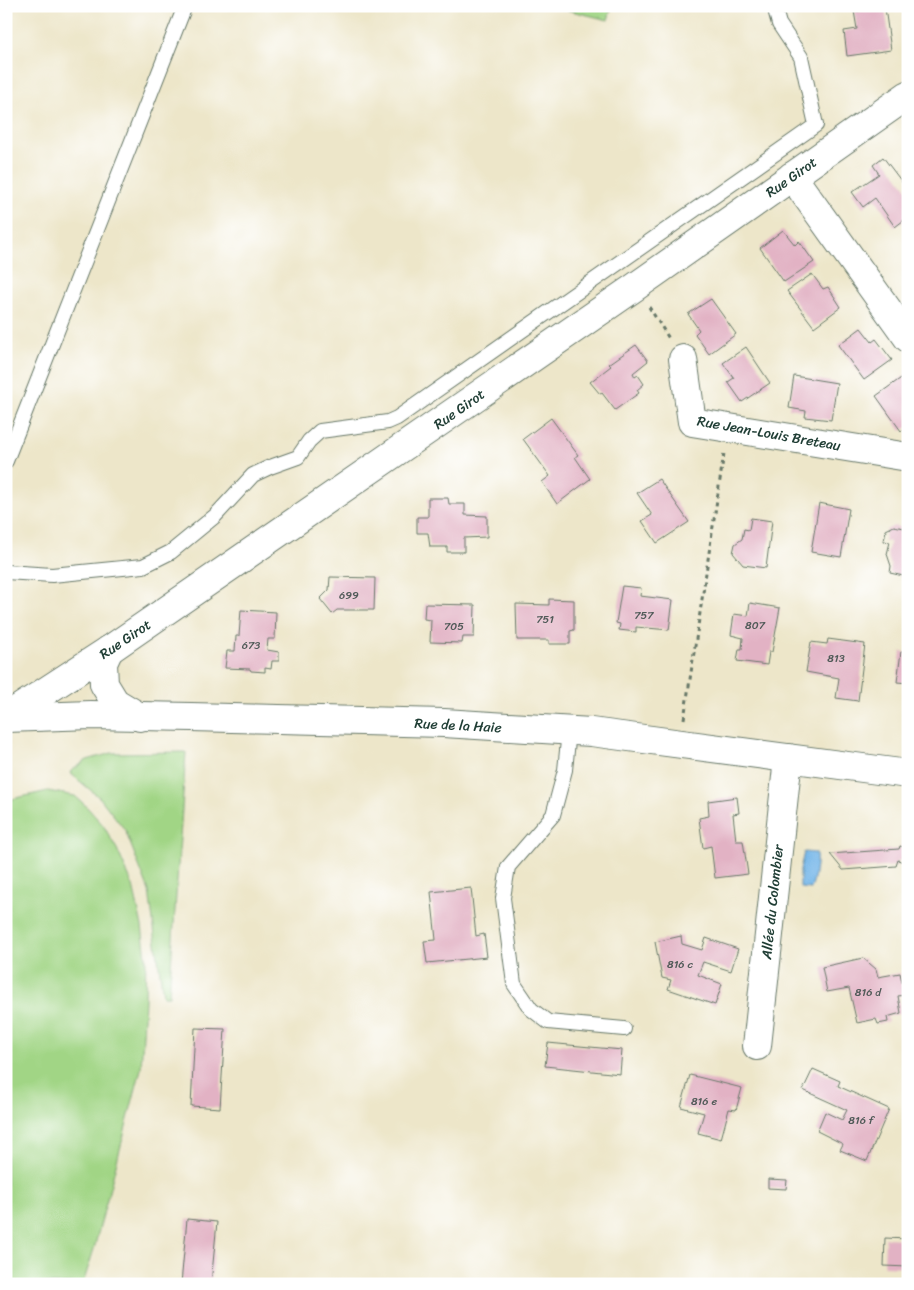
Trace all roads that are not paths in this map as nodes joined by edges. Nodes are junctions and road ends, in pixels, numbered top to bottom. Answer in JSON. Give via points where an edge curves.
{"nodes":[{"id":1,"x":185,"y":6,"type":"edge"},
{"id":2,"x":774,"y":6,"type":"edge"},
{"id":3,"x":908,"y":95,"type":"edge"},
{"id":4,"x":792,"y":176,"type":"junction"},
{"id":5,"x":908,"y":338,"type":"edge"},
{"id":6,"x":683,"y":359,"type":"road end"},
{"id":7,"x":908,"y":457,"type":"edge"},
{"id":8,"x":6,"y":461,"type":"edge"},
{"id":9,"x":6,"y":572,"type":"edge"},
{"id":10,"x":109,"y":650,"type":"junction"},
{"id":11,"x":140,"y":717,"type":"junction"},
{"id":12,"x":6,"y":718,"type":"edge"},
{"id":13,"x":569,"y":731,"type":"junction"},
{"id":14,"x":788,"y":758,"type":"junction"},
{"id":15,"x":908,"y":774,"type":"edge"},
{"id":16,"x":624,"y":1029,"type":"dead end"},
{"id":17,"x":757,"y":1046,"type":"dead end"}],
"edges":[{"from":1,"to":8,"type":"lane"},
{"from":2,"to":9,"type":"lane","via":[[779,24],[800,57],[816,125],[397,418],[320,431],[298,457],[254,475],[215,516],[171,552],[143,566],[52,575]]},
{"from":3,"to":4,"type":"street","name":"Rue Girot"},
{"from":4,"to":5,"type":"street"},
{"from":4,"to":10,"type":"street","name":"Rue Girot"},
{"from":6,"to":7,"type":"street","name":"Rue Jean-Louis Breteau","via":[[692,422]]},
{"from":10,"to":11,"type":"street","via":[[104,663],[104,684],[115,702]]},
{"from":10,"to":12,"type":"street","name":"Rue Girot"},
{"from":11,"to":12,"type":"street","name":"Rue de la Haie"},
{"from":11,"to":13,"type":"street","name":"Rue de la Haie","via":[[444,723]]},
{"from":13,"to":14,"type":"street","name":"Rue de la Haie"},
{"from":13,"to":16,"type":"lane","via":[[565,770],[553,816],[508,867],[503,898],[514,984],[531,1009],[548,1022]]},
{"from":14,"to":15,"type":"street","name":"Rue de la Haie"},
{"from":14,"to":17,"type":"street","name":"Allée du Colombier"}]}
